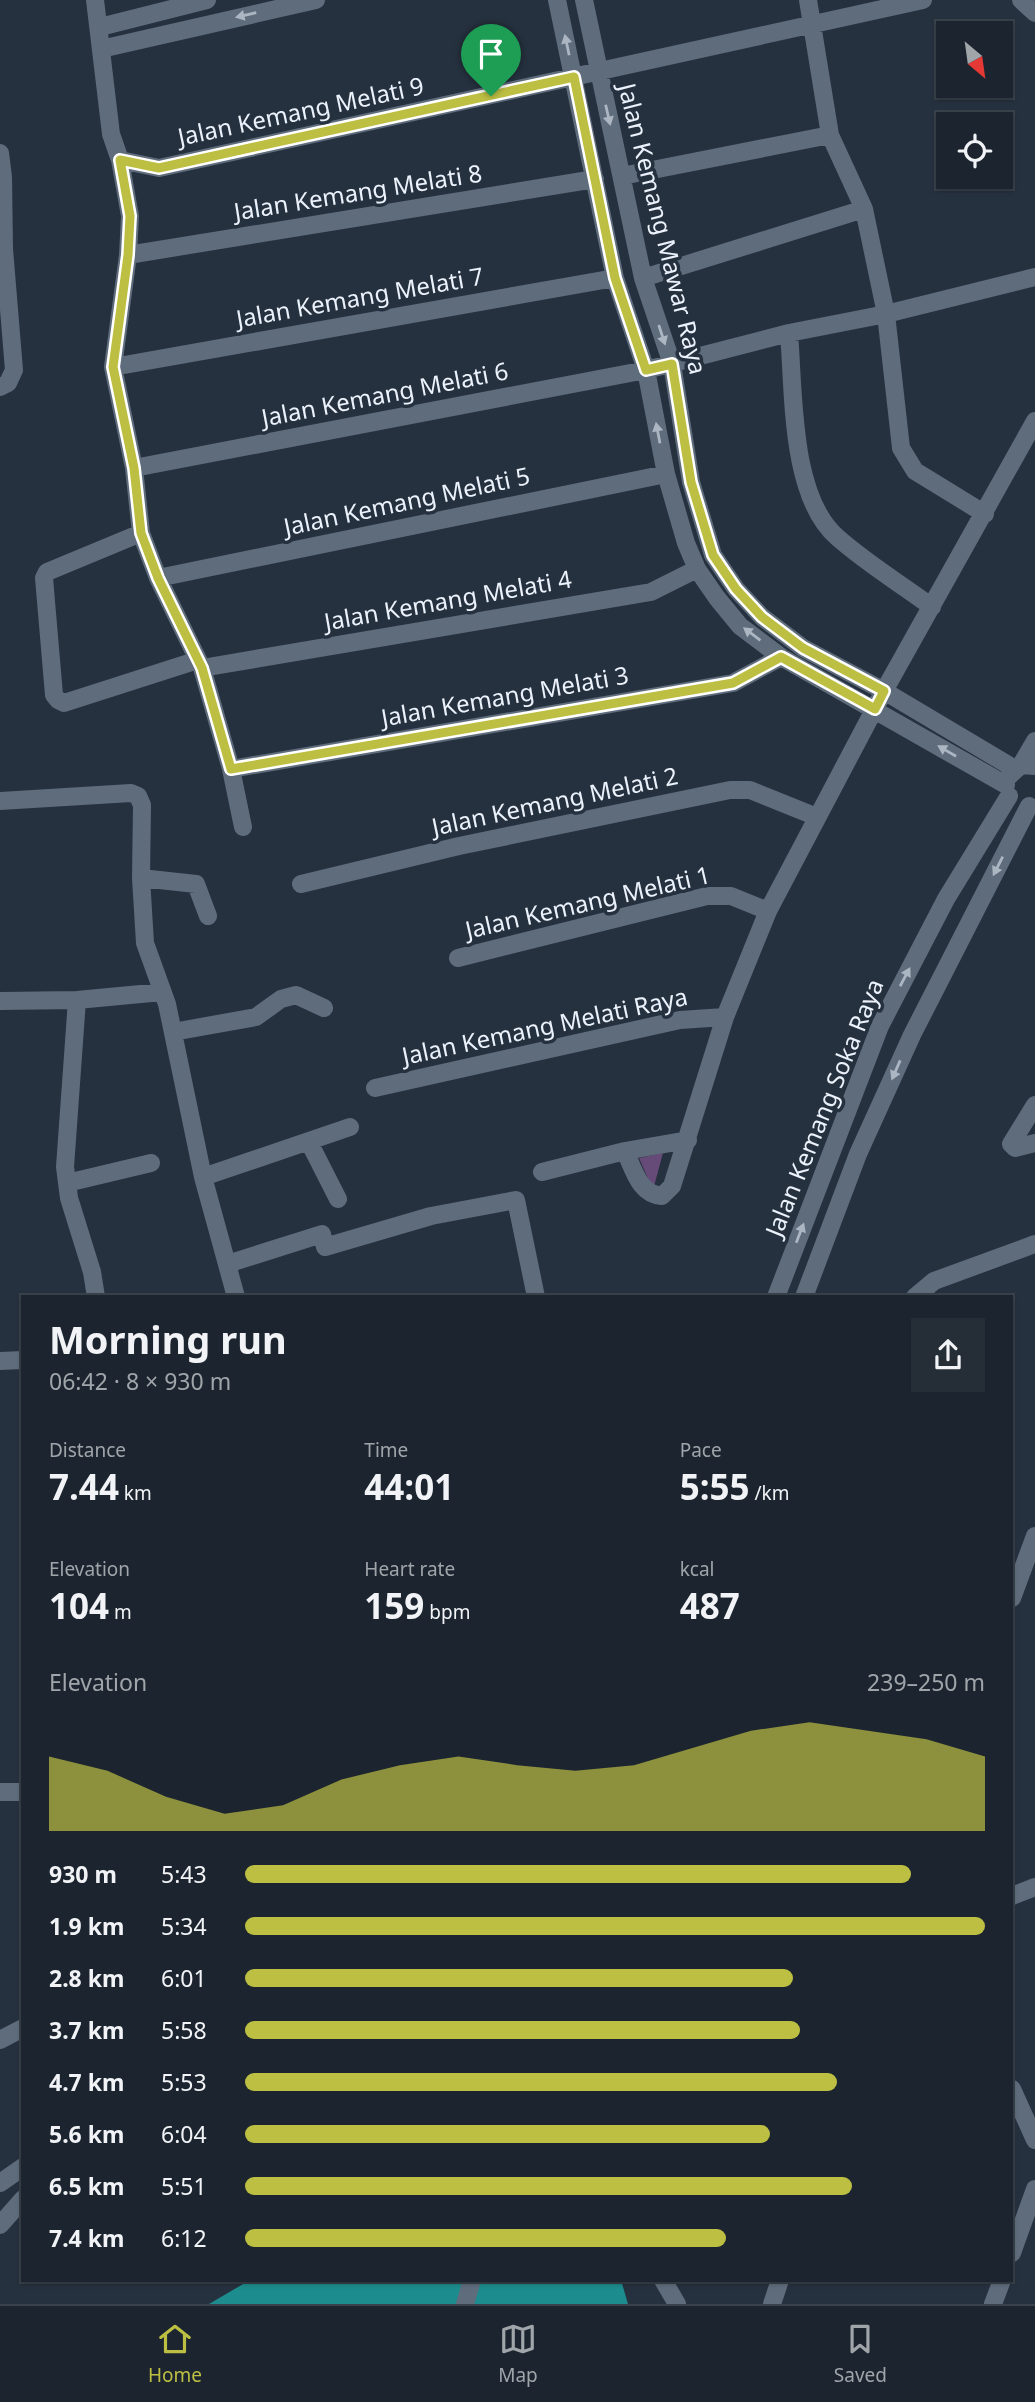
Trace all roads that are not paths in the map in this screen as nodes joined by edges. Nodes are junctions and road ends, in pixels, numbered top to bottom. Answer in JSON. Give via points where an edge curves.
{"nodes":[{"id":1,"x":95,"y":0,"type":"edge"},
{"id":2,"x":207,"y":0,"type":"edge"},
{"id":3,"x":314,"y":0,"type":"edge"},
{"id":4,"x":557,"y":0,"type":"edge"},
{"id":5,"x":584,"y":0,"type":"edge"},
{"id":6,"x":808,"y":0,"type":"edge"},
{"id":7,"x":923,"y":0,"type":"edge"},
{"id":8,"x":1021,"y":0,"type":"edge"},
{"id":9,"x":290,"y":2,"type":"edge"},
{"id":10,"x":1035,"y":13,"type":"edge"},
{"id":11,"x":813,"y":26,"type":"junction"},
{"id":12,"x":100,"y":27,"type":"junction"},
{"id":13,"x":101,"y":49,"type":"junction"},
{"id":14,"x":599,"y":73,"type":"junction"},
{"id":15,"x":574,"y":77,"type":"junction"},
{"id":16,"x":830,"y":135,"type":"junction"},
{"id":17,"x":0,"y":153,"type":"edge"},
{"id":18,"x":120,"y":160,"type":"junction"},
{"id":19,"x":622,"y":176,"type":"junction"},
{"id":20,"x":595,"y":178,"type":"junction"},
{"id":21,"x":864,"y":209,"type":"junction"},
{"id":22,"x":128,"y":255,"type":"junction"},
{"id":23,"x":1035,"y":277,"type":"edge"},
{"id":24,"x":615,"y":278,"type":"junction"},
{"id":25,"x":643,"y":278,"type":"junction"},
{"id":26,"x":887,"y":314,"type":"junction"},
{"id":27,"x":789,"y":333,"type":"junction"},
{"id":28,"x":672,"y":364,"type":"junction"},
{"id":29,"x":113,"y":367,"type":"junction"},
{"id":30,"x":646,"y":370,"type":"junction"},
{"id":31,"x":0,"y":387,"type":"edge"},
{"id":32,"x":1035,"y":421,"type":"edge"},
{"id":33,"x":134,"y":468,"type":"junction"},
{"id":34,"x":666,"y":474,"type":"junction"},
{"id":35,"x":985,"y":514,"type":"junction"},
{"id":36,"x":141,"y":533,"type":"junction"},
{"id":37,"x":697,"y":569,"type":"junction"},
{"id":38,"x":158,"y":578,"type":"junction"},
{"id":39,"x":932,"y":607,"type":"junction"},
{"id":40,"x":781,"y":657,"type":"junction"},
{"id":41,"x":200,"y":664,"type":"junction"},
{"id":42,"x":884,"y":691,"type":"junction"},
{"id":43,"x":875,"y":709,"type":"junction"},
{"id":44,"x":1035,"y":741,"type":"edge"},
{"id":45,"x":231,"y":769,"type":"junction"},
{"id":46,"x":1017,"y":776,"type":"edge"},
{"id":47,"x":0,"y":801,"type":"edge"},
{"id":48,"x":1032,"y":804,"type":"edge"},
{"id":49,"x":817,"y":817,"type":"junction"},
{"id":50,"x":243,"y":827,"type":"dead end"},
{"id":51,"x":141,"y":878,"type":"junction"},
{"id":52,"x":301,"y":884,"type":"dead end"},
{"id":53,"x":768,"y":911,"type":"junction"},
{"id":54,"x":208,"y":916,"type":"dead end"},
{"id":55,"x":458,"y":958,"type":"dead end"},
{"id":56,"x":162,"y":992,"type":"junction"},
{"id":57,"x":77,"y":1000,"type":"junction"},
{"id":58,"x":0,"y":1001,"type":"edge"},
{"id":59,"x":324,"y":1007,"type":"dead end"},
{"id":60,"x":725,"y":1017,"type":"junction"},
{"id":61,"x":173,"y":1032,"type":"junction"},
{"id":62,"x":375,"y":1088,"type":"dead end"},
{"id":63,"x":1035,"y":1105,"type":"edge"},
{"id":64,"x":350,"y":1127,"type":"dead end"},
{"id":65,"x":688,"y":1140,"type":"junction"},
{"id":66,"x":309,"y":1142,"type":"junction"},
{"id":67,"x":1035,"y":1143,"type":"edge"},
{"id":68,"x":625,"y":1152,"type":"junction"},
{"id":69,"x":151,"y":1163,"type":"dead end"},
{"id":70,"x":542,"y":1171,"type":"dead end"},
{"id":71,"x":203,"y":1177,"type":"junction"},
{"id":72,"x":67,"y":1183,"type":"junction"},
{"id":73,"x":338,"y":1199,"type":"dead end"},
{"id":74,"x":1035,"y":1244,"type":"edge"},
{"id":75,"x":227,"y":1264,"type":"junction"},
{"id":76,"x":96,"y":1295,"type":"edge"},
{"id":77,"x":235,"y":1295,"type":"edge"},
{"id":78,"x":536,"y":1295,"type":"edge"},
{"id":79,"x":777,"y":1295,"type":"edge"},
{"id":80,"x":805,"y":1295,"type":"edge"},
{"id":81,"x":917,"y":1295,"type":"edge"},
{"id":82,"x":21,"y":1360,"type":"edge"},
{"id":83,"x":0,"y":1361,"type":"edge"},
{"id":84,"x":1035,"y":1536,"type":"edge"},
{"id":85,"x":1013,"y":1595,"type":"edge"},
{"id":86,"x":0,"y":1792,"type":"edge"},
{"id":87,"x":21,"y":1792,"type":"edge"},
{"id":88,"x":1035,"y":1887,"type":"edge"},
{"id":89,"x":1013,"y":1896,"type":"edge"},
{"id":90,"x":21,"y":2029,"type":"edge"},
{"id":91,"x":0,"y":2040,"type":"edge"},
{"id":92,"x":1013,"y":2091,"type":"edge"},
{"id":93,"x":1035,"y":2140,"type":"edge"},
{"id":94,"x":21,"y":2169,"type":"edge"},
{"id":95,"x":1,"y":2181,"type":"edge"},
{"id":96,"x":1035,"y":2189,"type":"edge"},
{"id":97,"x":21,"y":2201,"type":"edge"},
{"id":98,"x":0,"y":2225,"type":"edge"},
{"id":99,"x":1013,"y":2250,"type":"edge"},
{"id":100,"x":470,"y":2282,"type":"edge"},
{"id":101,"x":664,"y":2282,"type":"edge"},
{"id":102,"x":779,"y":2282,"type":"edge"},
{"id":103,"x":1001,"y":2282,"type":"edge"},
{"id":104,"x":465,"y":2304,"type":"edge"},
{"id":105,"x":677,"y":2304,"type":"edge"},
{"id":106,"x":772,"y":2304,"type":"edge"},
{"id":107,"x":993,"y":2304,"type":"edge"}],
"edges":[{"from":1,"to":12,"type":"street"},
{"from":2,"to":12,"type":"street"},
{"from":3,"to":9,"type":"street"},
{"from":15,"to":4,"type":"street","name":"Jalan Kemang Mawar Raya","one_way":true},
{"from":5,"to":14,"type":"street","name":"Jalan Kemang Mawar Raya"},
{"from":6,"to":11,"type":"street"},
{"from":7,"to":11,"type":"street","name":"Jalan Kemang Melati 9"},
{"from":8,"to":10,"type":"street"},
{"from":9,"to":13,"type":"street","one_way":true},
{"from":11,"to":14,"type":"street","name":"Jalan Kemang Melati 9"},
{"from":11,"to":16,"type":"street"},
{"from":12,"to":13,"type":"street"},
{"from":13,"to":18,"type":"street","via":[[111,134]]},
{"from":14,"to":15,"type":"street","name":"Jalan Kemang Melati 9"},
{"from":14,"to":19,"type":"street","name":"Jalan Kemang Mawar Raya","one_way":true},
{"from":15,"to":18,"type":"street","name":"Jalan Kemang Melati 9","via":[[159,168]]},
{"from":15,"to":20,"type":"street","name":"Jalan Kemang Mawar Raya"},
{"from":16,"to":19,"type":"street"},
{"from":16,"to":21,"type":"street"},
{"from":17,"to":31,"type":"street","via":[[14,370],[8,383]]},
{"from":18,"to":22,"type":"street","via":[[130,216]]},
{"from":19,"to":25,"type":"street","name":"Jalan Kemang Mawar Raya"},
{"from":20,"to":22,"type":"street","name":"Jalan Kemang Melati 8"},
{"from":20,"to":24,"type":"street","name":"Jalan Kemang Mawar Raya"},
{"from":21,"to":25,"type":"street"},
{"from":21,"to":26,"type":"street"},
{"from":22,"to":29,"type":"street"},
{"from":23,"to":26,"type":"street","name":"Jalan Kemang Melati 6"},
{"from":24,"to":29,"type":"street","name":"Jalan Kemang Melati 7"},
{"from":24,"to":30,"type":"street","name":"Jalan Kemang Mawar Raya"},
{"from":25,"to":28,"type":"street","name":"Jalan Kemang Mawar Raya","one_way":true},
{"from":26,"to":27,"type":"street","name":"Jalan Kemang Melati 6"},
{"from":26,"to":35,"type":"street","via":[[906,460],[915,471]]},
{"from":27,"to":28,"type":"street","name":"Jalan Kemang Melati 6"},
{"from":27,"to":39,"type":"street","via":[[799,456],[809,494],[836,536]]},
{"from":28,"to":30,"type":"street","name":"Jalan Kemang Melati 6"},
{"from":28,"to":42,"type":"street","name":"Jalan Kemang Mawar Raya","via":[[691,482],[713,555],[762,617],[803,648]]},
{"from":29,"to":33,"type":"street"},
{"from":30,"to":33,"type":"street","name":"Jalan Kemang Melati 6"},
{"from":34,"to":30,"type":"street","name":"Jalan Kemang Mawar Raya","one_way":true},
{"from":32,"to":35,"type":"street"},
{"from":33,"to":36,"type":"street"},
{"from":34,"to":37,"type":"street","name":"Jalan Kemang Mawar Raya"},
{"from":34,"to":38,"type":"street","name":"Jalan Kemang Melati 5"},
{"from":35,"to":39,"type":"street"},
{"from":36,"to":38,"type":"street"},
{"from":36,"to":41,"type":"street","name":"Jalan Kemang Melati 4","via":[[47,572],[54,695],[64,703]]},
{"from":40,"to":37,"type":"street","name":"Jalan Kemang Mawar Raya","one_way":true,"via":[[740,626]]},
{"from":37,"to":41,"type":"street","name":"Jalan Kemang Melati 4","via":[[651,592]]},
{"from":38,"to":41,"type":"street"},
{"from":39,"to":42,"type":"street"},
{"from":40,"to":43,"type":"street","name":"Jalan Kemang Mawar Raya"},
{"from":40,"to":45,"type":"street","name":"Jalan Kemang Melati 3","via":[[733,683]]},
{"from":41,"to":45,"type":"street"},
{"from":42,"to":43,"type":"street"},
{"from":42,"to":46,"type":"street","name":"Jalan Kemang Mawar Raya"},
{"from":46,"to":43,"type":"street","name":"Jalan Kemang Mawar Raya","one_way":true},
{"from":43,"to":49,"type":"street"},
{"from":44,"to":46,"type":"street","name":"Jalan Kemang Soka Raya"},
{"from":45,"to":50,"type":"street"},
{"from":46,"to":48,"type":"street","via":[[1017,803]]},
{"from":79,"to":46,"type":"street","name":"Jalan Kemang Soka Raya","one_way":true,"via":[[880,1026]]},
{"from":47,"to":51,"type":"street","via":[[138,796],[143,815]]},
{"from":48,"to":80,"type":"street","name":"Jalan Kemang Soka Raya","one_way":true,"via":[[906,1046],[858,1154]]},
{"from":49,"to":52,"type":"street","name":"Jalan Kemang Melati 2","via":[[750,790],[730,790]]},
{"from":49,"to":53,"type":"street"},
{"from":51,"to":54,"type":"street","via":[[196,884]]},
{"from":51,"to":56,"type":"street","via":[[145,943]]},
{"from":53,"to":55,"type":"street","name":"Jalan Kemang Melati 1","via":[[731,896],[707,896]]},
{"from":53,"to":60,"type":"street"},
{"from":56,"to":57,"type":"street"},
{"from":56,"to":61,"type":"street"},
{"from":57,"to":58,"type":"street"},
{"from":57,"to":72,"type":"street"},
{"from":59,"to":61,"type":"street","via":[[296,995],[281,999],[256,1017]]},
{"from":60,"to":62,"type":"street","name":"Jalan Kemang Melati Raya","via":[[680,1020]]},
{"from":60,"to":65,"type":"street"},
{"from":61,"to":71,"type":"street"},
{"from":63,"to":67,"type":"street","via":[[1011,1144],[1015,1148]]},
{"from":64,"to":66,"type":"street"},
{"from":65,"to":68,"type":"street"},
{"from":65,"to":68,"type":"street","via":[[671,1186],[662,1196],[642,1188]]},
{"from":66,"to":71,"type":"street"},
{"from":66,"to":73,"type":"street"},
{"from":68,"to":70,"type":"street"},
{"from":69,"to":72,"type":"street"},
{"from":71,"to":75,"type":"street"},
{"from":72,"to":76,"type":"street"},
{"from":74,"to":81,"type":"street","via":[[934,1281]]},
{"from":75,"to":77,"type":"street"},
{"from":75,"to":78,"type":"street","via":[[322,1234],[325,1247],[431,1216],[516,1200]]},
{"from":82,"to":83,"type":"street"},
{"from":84,"to":85,"type":"street"},
{"from":86,"to":87,"type":"street"},
{"from":88,"to":89,"type":"street"},
{"from":90,"to":91,"type":"street"},
{"from":92,"to":93,"type":"street"},
{"from":94,"to":95,"type":"street"},
{"from":96,"to":99,"type":"street"},
{"from":97,"to":98,"type":"street"},
{"from":100,"to":104,"type":"street"},
{"from":101,"to":105,"type":"street"},
{"from":102,"to":106,"type":"street"},
{"from":103,"to":107,"type":"street"}]}
